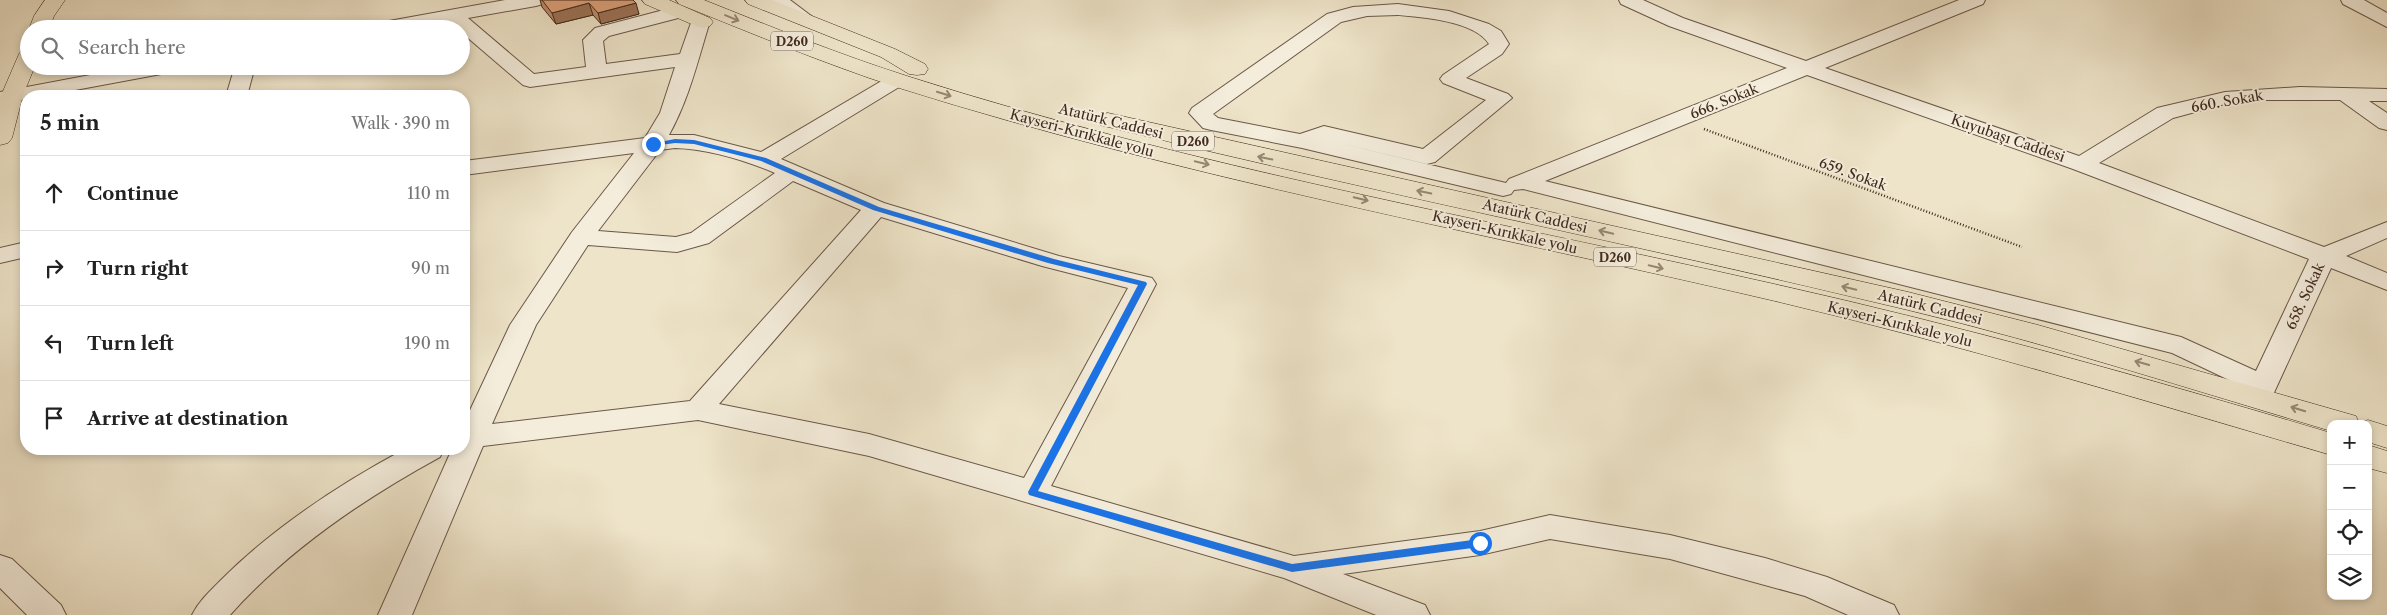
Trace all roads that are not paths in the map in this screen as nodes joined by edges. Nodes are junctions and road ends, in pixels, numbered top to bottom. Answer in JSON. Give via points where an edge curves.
{"nodes":[{"id":1,"x":55,"y":0,"type":"edge"},
{"id":2,"x":536,"y":0,"type":"edge"},
{"id":3,"x":652,"y":0,"type":"edge"},
{"id":4,"x":728,"y":0,"type":"edge"},
{"id":5,"x":755,"y":0,"type":"edge"},
{"id":6,"x":778,"y":0,"type":"edge"},
{"id":7,"x":1628,"y":0,"type":"edge"},
{"id":8,"x":1976,"y":0,"type":"edge"},
{"id":9,"x":2350,"y":0,"type":"edge"},
{"id":10,"x":688,"y":11,"type":"edge"},
{"id":11,"x":453,"y":15,"type":"junction"},
{"id":12,"x":42,"y":20,"type":"edge"},
{"id":13,"x":426,"y":20,"type":"edge"},
{"id":14,"x":459,"y":20,"type":"edge"},
{"id":15,"x":808,"y":21,"type":"junction"},
{"id":16,"x":2387,"y":21,"type":"edge"},
{"id":17,"x":470,"y":30,"type":"edge"},
{"id":18,"x":690,"y":60,"type":"junction"},
{"id":19,"x":1806,"y":68,"type":"junction"},
{"id":20,"x":20,"y":71,"type":"edge"},
{"id":21,"x":597,"y":72,"type":"junction"},
{"id":22,"x":907,"y":74,"type":"junction"},
{"id":23,"x":124,"y":75,"type":"edge"},
{"id":24,"x":243,"y":75,"type":"edge"},
{"id":25,"x":43,"y":90,"type":"edge"},
{"id":26,"x":239,"y":90,"type":"edge"},
{"id":27,"x":20,"y":94,"type":"edge"},
{"id":28,"x":2345,"y":94,"type":"junction"},
{"id":29,"x":2387,"y":95,"type":"edge"},
{"id":30,"x":6,"y":97,"type":"edge"},
{"id":31,"x":2387,"y":123,"type":"edge"},
{"id":32,"x":0,"y":138,"type":"edge"},
{"id":33,"x":1302,"y":140,"type":"junction"},
{"id":34,"x":653,"y":144,"type":"junction"},
{"id":35,"x":764,"y":160,"type":"junction"},
{"id":36,"x":2081,"y":164,"type":"junction"},
{"id":37,"x":470,"y":167,"type":"edge"},
{"id":38,"x":792,"y":171,"type":"junction"},
{"id":39,"x":1512,"y":186,"type":"junction"},
{"id":40,"x":1472,"y":202,"type":"junction"},
{"id":41,"x":876,"y":208,"type":"junction"},
{"id":42,"x":2387,"y":230,"type":"edge"},
{"id":43,"x":581,"y":237,"type":"junction"},
{"id":44,"x":20,"y":251,"type":"edge"},
{"id":45,"x":0,"y":256,"type":"edge"},
{"id":46,"x":2323,"y":257,"type":"junction"},
{"id":47,"x":2387,"y":282,"type":"edge"},
{"id":48,"x":2261,"y":391,"type":"junction"},
{"id":49,"x":698,"y":410,"type":"junction"},
{"id":50,"x":2335,"y":420,"type":"edge"},
{"id":51,"x":2372,"y":432,"type":"edge"},
{"id":52,"x":470,"y":434,"type":"edge"},
{"id":53,"x":470,"y":436,"type":"edge"},
{"id":54,"x":2387,"y":437,"type":"edge"},
{"id":55,"x":2327,"y":443,"type":"edge"},
{"id":56,"x":418,"y":455,"type":"edge"},
{"id":57,"x":461,"y":455,"type":"edge"},
{"id":58,"x":2372,"y":457,"type":"edge"},
{"id":59,"x":2387,"y":462,"type":"edge"},
{"id":60,"x":1032,"y":492,"type":"junction"},
{"id":61,"x":0,"y":568,"type":"edge"},
{"id":62,"x":1292,"y":568,"type":"junction"},
{"id":63,"x":49,"y":615,"type":"edge"},
{"id":64,"x":209,"y":615,"type":"edge"},
{"id":65,"x":395,"y":615,"type":"edge"},
{"id":66,"x":1413,"y":615,"type":"edge"},
{"id":67,"x":1882,"y":615,"type":"edge"}],
"edges":[{"from":1,"to":12,"type":"main road"},
{"from":2,"to":11,"type":"street"},
{"from":3,"to":10,"type":"main road"},
{"from":4,"to":22,"type":"main road","name":"Atatürk Caddesi","number":"D260"},
{"from":5,"to":15,"type":"main road"},
{"from":6,"to":15,"type":"street"},
{"from":7,"to":19,"type":"street","name":"Kuyubaşı Caddesi","via":[[1676,22]]},
{"from":8,"to":19,"type":"street","name":"666. Sokak"},
{"from":9,"to":16,"type":"street"},
{"from":10,"to":18,"type":"street"},
{"from":10,"to":21,"type":"street","via":[[596,36],[593,40]]},
{"from":10,"to":22,"type":"main road","one_way":true,"via":[[750,41],[857,76]]},
{"from":11,"to":13,"type":"street"},
{"from":11,"to":14,"type":"street"},
{"from":15,"to":22,"type":"main road","via":[[888,53]]},
{"from":17,"to":21,"type":"street","via":[[530,81]]},
{"from":18,"to":21,"type":"street"},
{"from":18,"to":34,"type":"street","via":[[671,113]]},
{"from":19,"to":36,"type":"street","name":"Kuyubaşı Caddesi"},
{"from":19,"to":39,"type":"street","name":"666. Sokak"},
{"from":20,"to":30,"type":"main road"},
{"from":22,"to":35,"type":"street"},
{"from":40,"to":22,"type":"main road","name":"Atatürk Caddesi","number":"D260","one_way":true},
{"from":22,"to":55,"type":"main road","name":"Kayseri-Kırıkkale yolu","number":"D260","one_way":true,"via":[[992,109],[1167,155],[1901,323],[2180,398]]},
{"from":23,"to":25,"type":"street"},
{"from":24,"to":26,"type":"street"},
{"from":27,"to":30,"type":"street"},
{"from":28,"to":29,"type":"street","name":"660. Sokak"},
{"from":28,"to":31,"type":"street"},
{"from":28,"to":36,"type":"street","name":"660. Sokak","via":[[2260,94],[2225,98],[2165,113]]},
{"from":30,"to":32,"type":"main road"},
{"from":33,"to":33,"type":"street","via":[[1211,123],[1200,113],[1334,18],[1387,8],[1414,10],[1451,17],[1486,29],[1498,38],[1495,50],[1450,79],[1501,98],[1428,157],[1324,133]]},
{"from":33,"to":39,"type":"street"},
{"from":34,"to":35,"type":"street","via":[[694,142]]},
{"from":34,"to":37,"type":"street"},
{"from":34,"to":43,"type":"street"},
{"from":35,"to":38,"type":"street"},
{"from":36,"to":46,"type":"street","name":"Kuyubaşı Caddesi","via":[[2260,230]]},
{"from":38,"to":41,"type":"street"},
{"from":38,"to":43,"type":"street","via":[[700,238],[677,245]]},
{"from":39,"to":40,"type":"street","name":"666. Sokak"},
{"from":39,"to":48,"type":"street","via":[[2181,346]]},
{"from":48,"to":40,"type":"main road","name":"Atatürk Caddesi","number":"D260","one_way":true,"via":[[1917,303]]},
{"from":41,"to":49,"type":"street"},
{"from":41,"to":60,"type":"street","via":[[1042,258],[1143,284]]},
{"from":42,"to":46,"type":"street","name":"658. Sokak"},
{"from":43,"to":52,"type":"street","via":[[523,325]]},
{"from":44,"to":45,"type":"street"},
{"from":46,"to":47,"type":"street","name":"Kuyubaşı Caddesi"},
{"from":46,"to":48,"type":"street","name":"658. Sokak"},
{"from":50,"to":48,"type":"main road","name":"Atatürk Caddesi","number":"D260","one_way":true},
{"from":49,"to":53,"type":"street"},
{"from":49,"to":60,"type":"street","via":[[868,445]]},
{"from":51,"to":54,"type":"main road"},
{"from":56,"to":64,"type":"street","via":[[350,494],[306,526],[251,572]]},
{"from":57,"to":65,"type":"street"},
{"from":58,"to":59,"type":"main road"},
{"from":60,"to":62,"type":"street"},
{"from":61,"to":63,"type":"street"},
{"from":62,"to":66,"type":"street"},
{"from":62,"to":67,"type":"street","via":[[1480,543],[1550,527],[1670,547],[1765,571],[1815,586]]}]}
